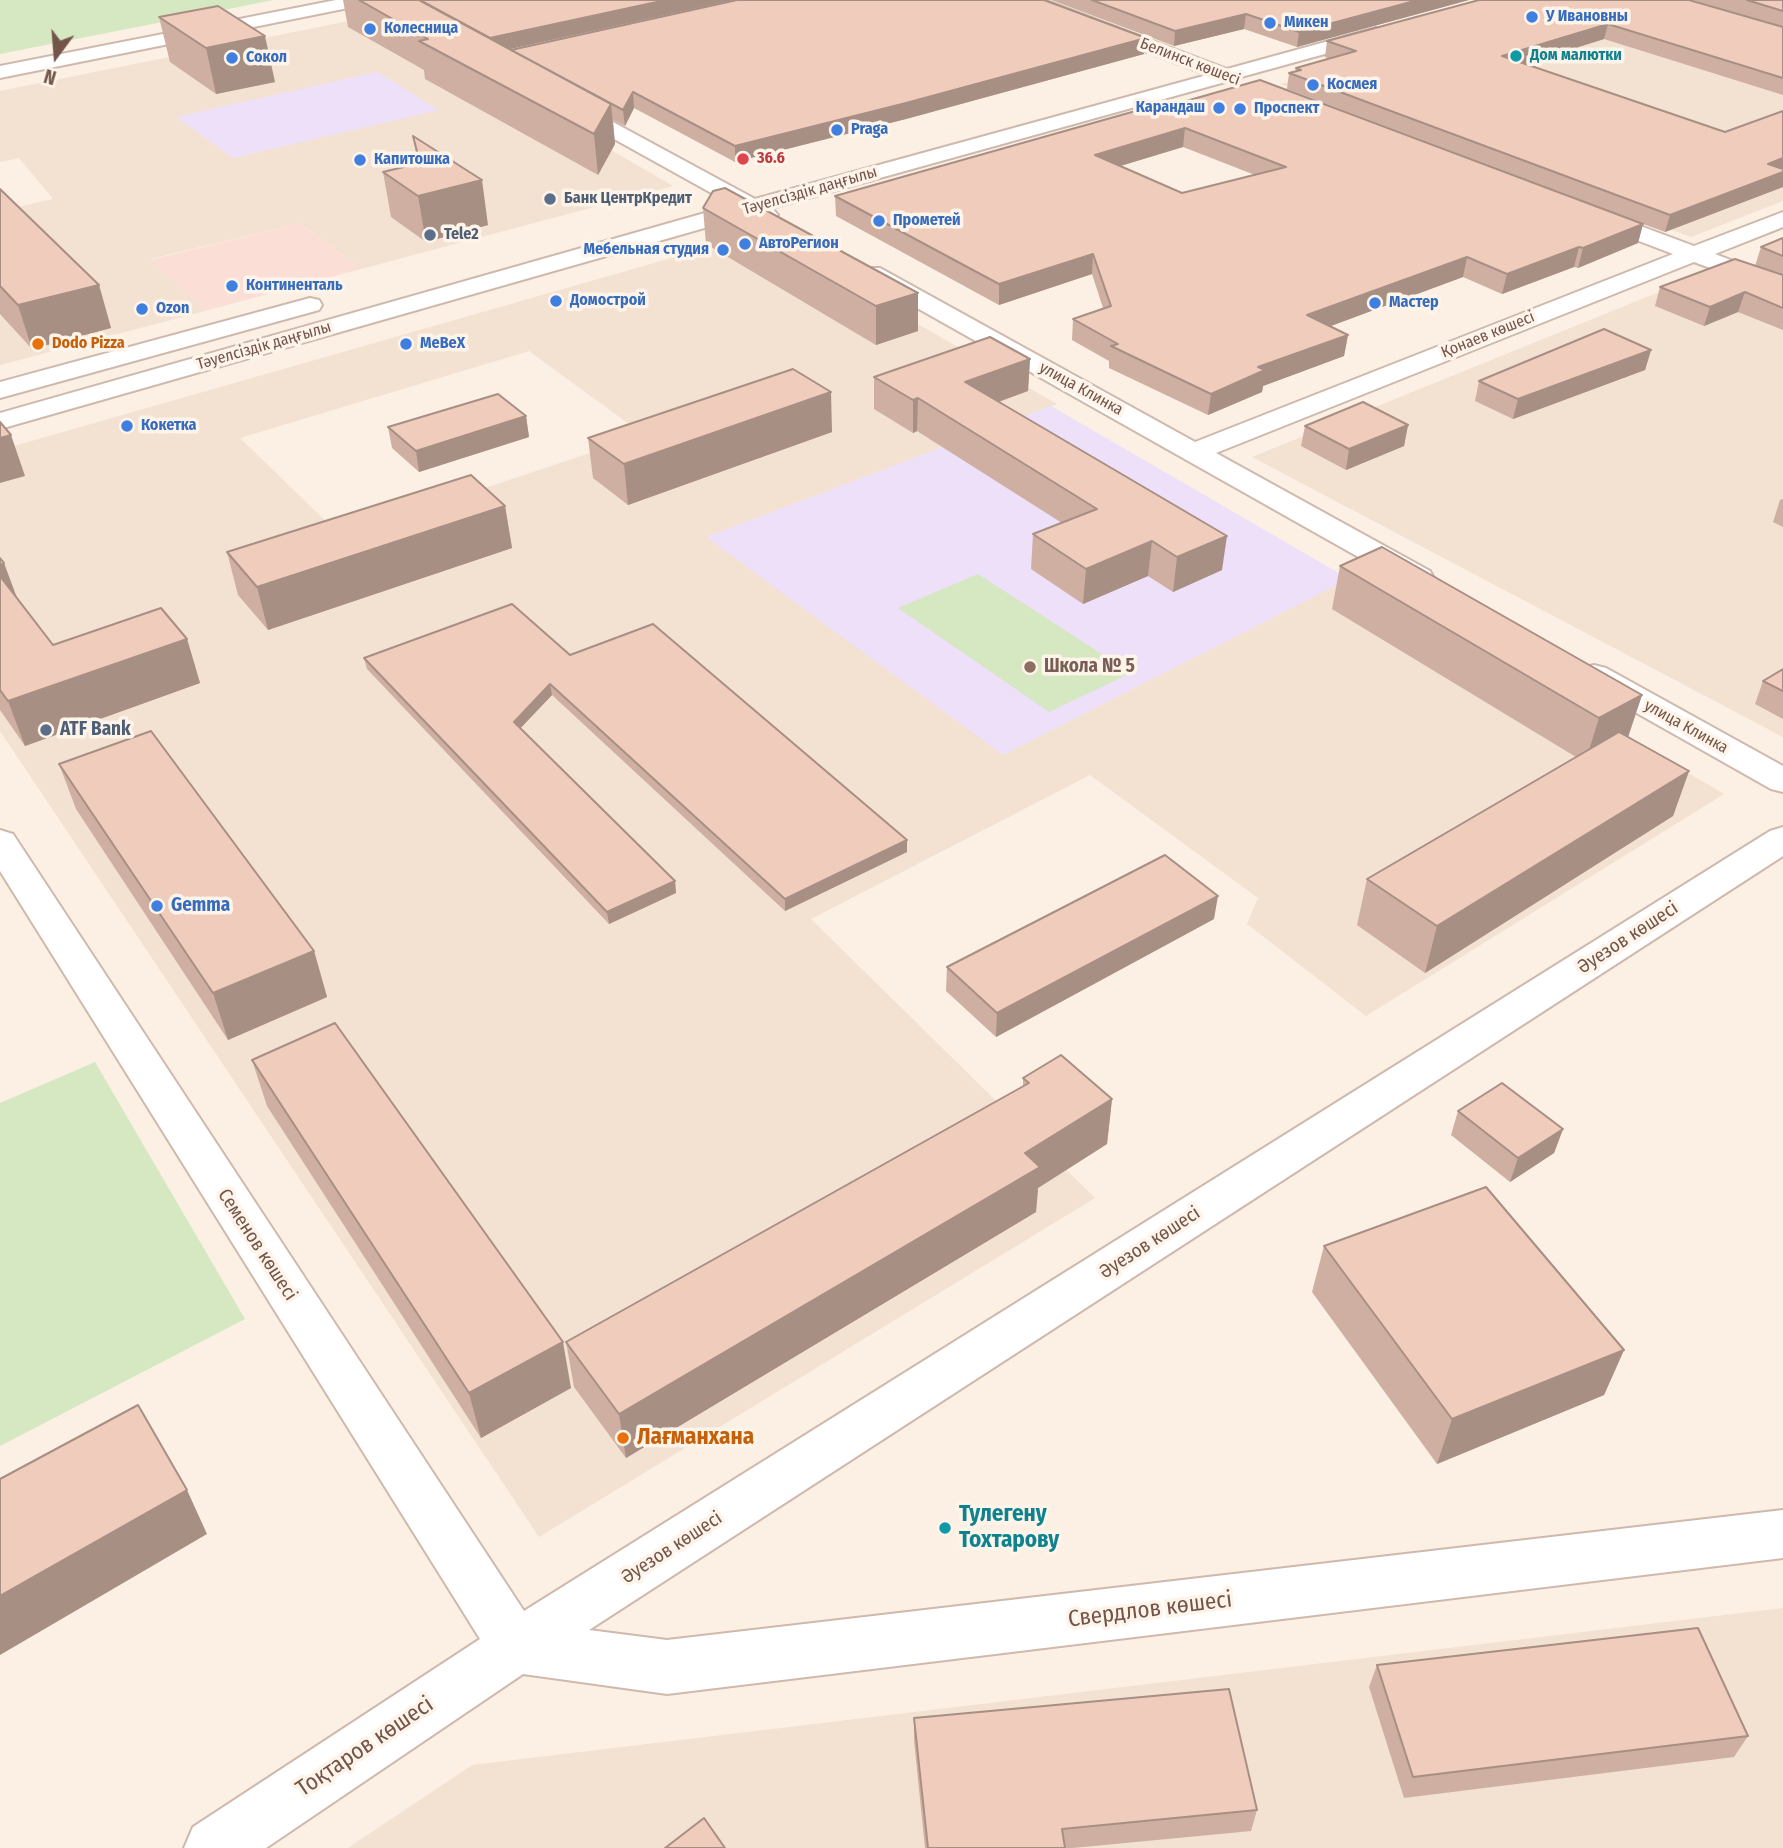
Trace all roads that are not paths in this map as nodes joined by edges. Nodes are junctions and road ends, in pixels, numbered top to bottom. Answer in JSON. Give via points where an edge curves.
{"nodes":[{"id":1,"x":1028,"y":0,"type":"edge"},
{"id":2,"x":375,"y":2,"type":"edge"},
{"id":3,"x":1196,"y":64,"type":"junction"},
{"id":4,"x":0,"y":72,"type":"edge"},
{"id":5,"x":1225,"y":76,"type":"junction"},
{"id":6,"x":1252,"y":86,"type":"edge"},
{"id":7,"x":549,"y":95,"type":"edge"},
{"id":8,"x":726,"y":192,"type":"junction"},
{"id":9,"x":694,"y":201,"type":"dead end"},
{"id":10,"x":752,"y":207,"type":"junction"},
{"id":11,"x":1577,"y":209,"type":"edge"},
{"id":12,"x":1783,"y":219,"type":"edge"},
{"id":13,"x":790,"y":228,"type":"edge"},
{"id":14,"x":1694,"y":254,"type":"junction"},
{"id":15,"x":850,"y":261,"type":"edge"},
{"id":16,"x":1783,"y":288,"type":"edge"},
{"id":17,"x":334,"y":299,"type":"dead end"},
{"id":18,"x":0,"y":390,"type":"edge"},
{"id":19,"x":0,"y":421,"type":"edge"},
{"id":20,"x":1194,"y":452,"type":"junction"},
{"id":21,"x":1436,"y":587,"type":"edge"},
{"id":22,"x":1570,"y":662,"type":"edge"},
{"id":23,"x":1783,"y":781,"type":"edge"},
{"id":24,"x":1783,"y":839,"type":"edge"},
{"id":25,"x":0,"y":842,"type":"edge"},
{"id":26,"x":1783,"y":1534,"type":"edge"},
{"id":27,"x":516,"y":1647,"type":"junction"},
{"id":28,"x":214,"y":1848,"type":"edge"}],
"edges":[{"from":1,"to":3,"type":"street","name":"Белинск көшесі"},
{"from":2,"to":4,"type":"street"},
{"from":3,"to":5,"type":"street","name":"Белинск көшесі"},
{"from":3,"to":5,"type":"street","name":"Тәуелсіздік даңғылы","via":[[1387,21]]},
{"from":3,"to":8,"type":"street","name":"Тәуелсіздік даңғылы"},
{"from":5,"to":6,"type":"street","name":"Белинск көшесі"},
{"from":5,"to":10,"type":"street","name":"Тәуелсіздік даңғылы"},
{"from":7,"to":8,"type":"street"},
{"from":8,"to":9,"type":"street","name":"Тәуелсіздік даңғылы"},
{"from":8,"to":10,"type":"street"},
{"from":10,"to":13,"type":"street"},
{"from":10,"to":19,"type":"street","name":"Тәуелсіздік даңғылы"},
{"from":11,"to":14,"type":"street"},
{"from":12,"to":14,"type":"street","name":"Қонаев көшесі"},
{"from":14,"to":16,"type":"street"},
{"from":14,"to":20,"type":"street","name":"Қонаев көшесі"},
{"from":15,"to":20,"type":"street","name":"улица Клинка"},
{"from":17,"to":18,"type":"street","name":"Тәуелсіздік даңғылы"},
{"from":20,"to":21,"type":"street","name":"улица Клинка"},
{"from":22,"to":23,"type":"street","name":"улица Клинка"},
{"from":24,"to":27,"type":"street","name":"Әуезов көшесі"},
{"from":25,"to":27,"type":"street","name":"Семенов көшесі"},
{"from":26,"to":27,"type":"street","name":"Свердлов көшесі","via":[[667,1667]]},
{"from":27,"to":28,"type":"street","name":"Тоқтаров көшесі"}]}
